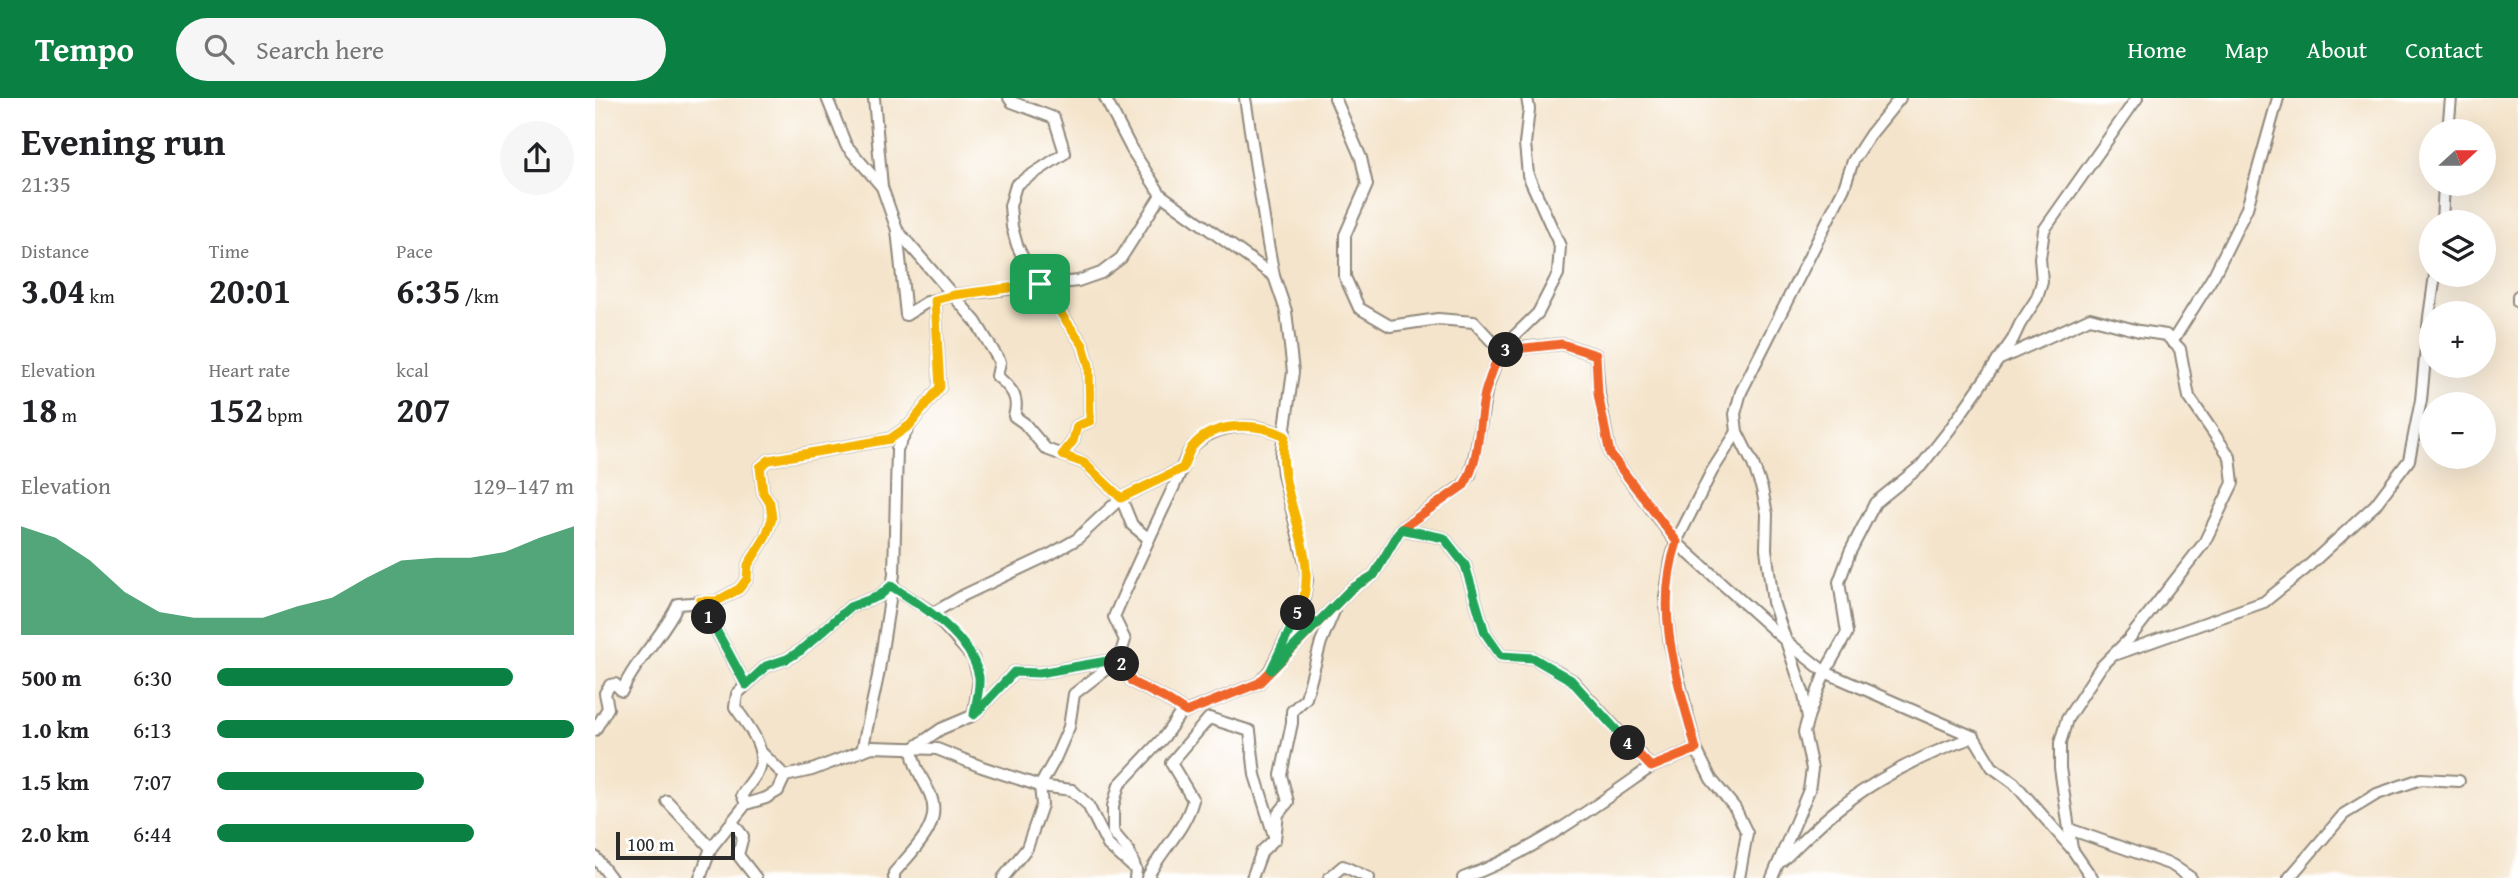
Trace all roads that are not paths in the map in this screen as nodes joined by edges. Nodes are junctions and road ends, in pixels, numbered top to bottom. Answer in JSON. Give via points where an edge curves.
{"nodes":[{"id":1,"x":827,"y":98,"type":"edge"},
{"id":2,"x":874,"y":98,"type":"edge"},
{"id":3,"x":1009,"y":98,"type":"edge"},
{"id":4,"x":1105,"y":98,"type":"edge"},
{"id":5,"x":1245,"y":98,"type":"edge"},
{"id":6,"x":1335,"y":98,"type":"edge"},
{"id":7,"x":1527,"y":98,"type":"edge"},
{"id":8,"x":1900,"y":98,"type":"edge"},
{"id":9,"x":2137,"y":98,"type":"edge"},
{"id":10,"x":2278,"y":98,"type":"edge"},
{"id":11,"x":2451,"y":98,"type":"edge"},
{"id":12,"x":2449,"y":119,"type":"edge"},
{"id":13,"x":882,"y":187,"type":"junction"},
{"id":14,"x":1161,"y":195,"type":"junction"},
{"id":15,"x":897,"y":230,"type":"junction"},
{"id":16,"x":1274,"y":276,"type":"junction"},
{"id":17,"x":1040,"y":284,"type":"junction"},
{"id":18,"x":2433,"y":287,"type":"edge"},
{"id":19,"x":954,"y":295,"type":"junction"},
{"id":20,"x":2518,"y":296,"type":"edge"},
{"id":21,"x":935,"y":300,"type":"junction"},
{"id":22,"x":2518,"y":302,"type":"edge"},
{"id":23,"x":2172,"y":342,"type":"junction"},
{"id":24,"x":1500,"y":351,"type":"junction"},
{"id":25,"x":1998,"y":360,"type":"junction"},
{"id":26,"x":910,"y":425,"type":"junction"},
{"id":27,"x":1737,"y":432,"type":"junction"},
{"id":28,"x":1285,"y":436,"type":"junction"},
{"id":29,"x":1062,"y":455,"type":"junction"},
{"id":30,"x":1183,"y":468,"type":"junction"},
{"id":31,"x":1121,"y":498,"type":"junction"},
{"id":32,"x":1401,"y":529,"type":"junction"},
{"id":33,"x":1149,"y":539,"type":"junction"},
{"id":34,"x":1677,"y":542,"type":"junction"},
{"id":35,"x":891,"y":586,"type":"junction"},
{"id":36,"x":700,"y":601,"type":"junction"},
{"id":37,"x":1336,"y":606,"type":"junction"},
{"id":38,"x":933,"y":613,"type":"junction"},
{"id":39,"x":1787,"y":642,"type":"junction"},
{"id":40,"x":2112,"y":656,"type":"junction"},
{"id":41,"x":1119,"y":659,"type":"junction"},
{"id":42,"x":1271,"y":670,"type":"junction"},
{"id":43,"x":1825,"y":672,"type":"junction"},
{"id":44,"x":746,"y":685,"type":"junction"},
{"id":45,"x":1186,"y":712,"type":"junction"},
{"id":46,"x":974,"y":715,"type":"junction"},
{"id":47,"x":1808,"y":718,"type":"junction"},
{"id":48,"x":595,"y":730,"type":"edge"},
{"id":49,"x":1974,"y":737,"type":"junction"},
{"id":50,"x":912,"y":749,"type":"junction"},
{"id":51,"x":1696,"y":749,"type":"junction"},
{"id":52,"x":862,"y":751,"type":"junction"},
{"id":53,"x":762,"y":753,"type":"junction"},
{"id":54,"x":1651,"y":767,"type":"junction"},
{"id":55,"x":785,"y":776,"type":"junction"},
{"id":56,"x":2459,"y":781,"type":"dead end"},
{"id":57,"x":1040,"y":786,"type":"junction"},
{"id":58,"x":667,"y":801,"type":"dead end"},
{"id":59,"x":746,"y":804,"type":"junction"},
{"id":60,"x":733,"y":823,"type":"junction"},
{"id":61,"x":2069,"y":829,"type":"junction"},
{"id":62,"x":1275,"y":839,"type":"junction"},
{"id":63,"x":711,"y":848,"type":"junction"},
{"id":64,"x":2072,"y":849,"type":"junction"},
{"id":65,"x":595,"y":857,"type":"edge"},
{"id":66,"x":1780,"y":863,"type":"junction"},
{"id":67,"x":1135,"y":874,"type":"edge"},
{"id":68,"x":611,"y":878,"type":"edge"},
{"id":69,"x":700,"y":878,"type":"edge"},
{"id":70,"x":756,"y":878,"type":"edge"},
{"id":71,"x":894,"y":878,"type":"edge"},
{"id":72,"x":1003,"y":878,"type":"edge"},
{"id":73,"x":1147,"y":878,"type":"edge"},
{"id":74,"x":1252,"y":878,"type":"edge"},
{"id":75,"x":1329,"y":878,"type":"edge"},
{"id":76,"x":1370,"y":878,"type":"edge"},
{"id":77,"x":1463,"y":878,"type":"edge"},
{"id":78,"x":1739,"y":878,"type":"edge"},
{"id":79,"x":1772,"y":878,"type":"edge"},
{"id":80,"x":2092,"y":878,"type":"edge"},
{"id":81,"x":2192,"y":878,"type":"edge"},
{"id":82,"x":2289,"y":878,"type":"edge"}],
"edges":[{"from":1,"to":13,"type":"street","via":[[846,145]]},
{"from":2,"to":13,"type":"street"},
{"from":3,"to":17,"type":"street","via":[[1054,118],[1065,153],[1016,185],[1010,206],[1017,245]]},
{"from":4,"to":14,"type":"street"},
{"from":5,"to":16,"type":"street"},
{"from":6,"to":24,"type":"street","via":[[1361,158],[1367,185],[1345,235],[1345,277],[1359,309],[1390,326],[1438,319],[1474,322]]},
{"from":7,"to":24,"type":"street","via":[[1528,175],[1560,246],[1558,274],[1538,313]]},
{"from":8,"to":27,"type":"street","via":[[1853,161],[1844,188],[1741,392],[1735,414]]},
{"from":9,"to":25,"type":"street","via":[[2044,230],[2037,298]]},
{"from":10,"to":23,"type":"street","via":[[2247,208],[2214,275]]},
{"from":11,"to":12,"type":"street"},
{"from":13,"to":15,"type":"street"},
{"from":14,"to":16,"type":"street"},
{"from":14,"to":17,"type":"street","via":[[1121,258],[1078,281]]},
{"from":15,"to":19,"type":"street"},
{"from":15,"to":21,"type":"street","via":[[906,315]]},
{"from":16,"to":28,"type":"street","via":[[1286,311],[1293,372]]},
{"from":17,"to":19,"type":"street"},
{"from":17,"to":29,"type":"street","via":[[1083,345],[1089,366],[1090,421],[1077,426]]},
{"from":18,"to":40,"type":"street","via":[[2421,400],[2409,460],[2375,505],[2263,602]]},
{"from":19,"to":21,"type":"street"},
{"from":19,"to":29,"type":"street","via":[[1000,362],[997,376],[1013,390],[1014,416],[1046,449]]},
{"from":20,"to":22,"type":"street"},
{"from":21,"to":26,"type":"street","via":[[940,387]]},
{"from":23,"to":25,"type":"street","via":[[2166,335],[2090,318]]},
{"from":23,"to":40,"type":"street","via":[[2180,349],[2189,397],[2230,457],[2233,483],[2204,543]]},
{"from":24,"to":32,"type":"street","via":[[1486,392],[1470,475],[1464,485]]},
{"from":24,"to":34,"type":"street","via":[[1562,344],[1596,355],[1610,454]]},
{"from":25,"to":43,"type":"street","via":[[1921,466],[1875,503],[1839,582],[1847,633]]},
{"from":26,"to":35,"type":"street","via":[[897,449]]},
{"from":26,"to":36,"type":"street","via":[[890,439],[769,460],[760,467],[772,519],[748,565],[747,579],[717,601]]},
{"from":27,"to":34,"type":"street"},
{"from":27,"to":39,"type":"street","via":[[1762,489],[1773,602]]},
{"from":28,"to":30,"type":"street","via":[[1258,427],[1212,431],[1191,448]]},
{"from":28,"to":42,"type":"street","via":[[1283,474],[1307,580],[1303,604]]},
{"from":29,"to":31,"type":"street","via":[[1084,463]]},
{"from":30,"to":31,"type":"street"},
{"from":30,"to":33,"type":"street"},
{"from":31,"to":33,"type":"street","via":[[1132,524]]},
{"from":31,"to":38,"type":"street","via":[[1077,539]]},
{"from":32,"to":37,"type":"street","via":[[1374,575],[1351,589]]},
{"from":32,"to":54,"type":"street","via":[[1444,538],[1465,565],[1485,633],[1501,656],[1533,658],[1571,680]]},
{"from":33,"to":41,"type":"street","via":[[1114,617],[1125,640]]},
{"from":34,"to":39,"type":"street"},
{"from":34,"to":51,"type":"street","via":[[1665,597],[1670,644]]},
{"from":35,"to":38,"type":"street"},
{"from":35,"to":44,"type":"street","via":[[850,607],[800,651],[766,666]]},
{"from":35,"to":52,"type":"street"},
{"from":36,"to":44,"type":"street"},
{"from":36,"to":48,"type":"street","via":[[678,604],[622,691],[610,685],[605,693],[608,708]]},
{"from":37,"to":42,"type":"street"},
{"from":37,"to":62,"type":"street","via":[[1306,698],[1292,711],[1281,775],[1288,802],[1278,814]]},
{"from":38,"to":46,"type":"street","via":[[973,659],[979,680]]},
{"from":39,"to":43,"type":"street"},
{"from":39,"to":47,"type":"street"},
{"from":40,"to":61,"type":"street","via":[[2067,719],[2060,743]]},
{"from":41,"to":45,"type":"street","via":[[1132,682]]},
{"from":41,"to":46,"type":"street","via":[[1039,673],[1014,672]]},
{"from":41,"to":57,"type":"street","via":[[1073,694],[1069,727]]},
{"from":42,"to":45,"type":"street","via":[[1259,683]]},
{"from":43,"to":47,"type":"street"},
{"from":43,"to":49,"type":"street"},
{"from":44,"to":53,"type":"street","via":[[737,694],[735,707]]},
{"from":45,"to":67,"type":"street","via":[[1119,785],[1113,832],[1129,851]]},
{"from":46,"to":50,"type":"street","via":[[941,729]]},
{"from":47,"to":66,"type":"street","via":[[1804,733],[1812,769],[1809,790]]},
{"from":49,"to":64,"type":"street","via":[[1992,767],[2014,783]]},
{"from":49,"to":66,"type":"street","via":[[1878,781],[1842,806]]},
{"from":50,"to":52,"type":"street","via":[[872,747]]},
{"from":50,"to":57,"type":"street","via":[[937,749]]},
{"from":50,"to":71,"type":"street","via":[[914,766],[933,802],[932,825]]},
{"from":51,"to":54,"type":"street"},
{"from":51,"to":78,"type":"street","via":[[1748,833]]},
{"from":52,"to":55,"type":"street"},
{"from":53,"to":55,"type":"street"},
{"from":53,"to":59,"type":"street","via":[[760,769],[742,795]]},
{"from":54,"to":77,"type":"street","via":[[1497,866]]},
{"from":55,"to":59,"type":"street","via":[[778,791]]},
{"from":56,"to":82,"type":"street","via":[[2421,779],[2377,794],[2344,814]]},
{"from":57,"to":67,"type":"street","via":[[1072,790],[1081,796],[1108,845]]},
{"from":57,"to":72,"type":"street","via":[[1042,805],[1027,848]]},
{"from":58,"to":63,"type":"street"},
{"from":59,"to":60,"type":"street"},
{"from":60,"to":63,"type":"street"},
{"from":60,"to":70,"type":"street","via":[[743,836],[738,855]]},
{"from":61,"to":64,"type":"street"},
{"from":61,"to":81,"type":"street","via":[[2172,865]]},
{"from":62,"to":73,"type":"street","via":[[1255,775],[1250,731],[1209,718],[1171,763],[1193,800],[1183,827]]},
{"from":62,"to":74,"type":"street","via":[[1262,851]]},
{"from":63,"to":69,"type":"street"},
{"from":64,"to":80,"type":"street"},
{"from":65,"to":68,"type":"street"},
{"from":66,"to":79,"type":"street"},
{"from":75,"to":76,"type":"street","via":[[1343,866]]}]}
